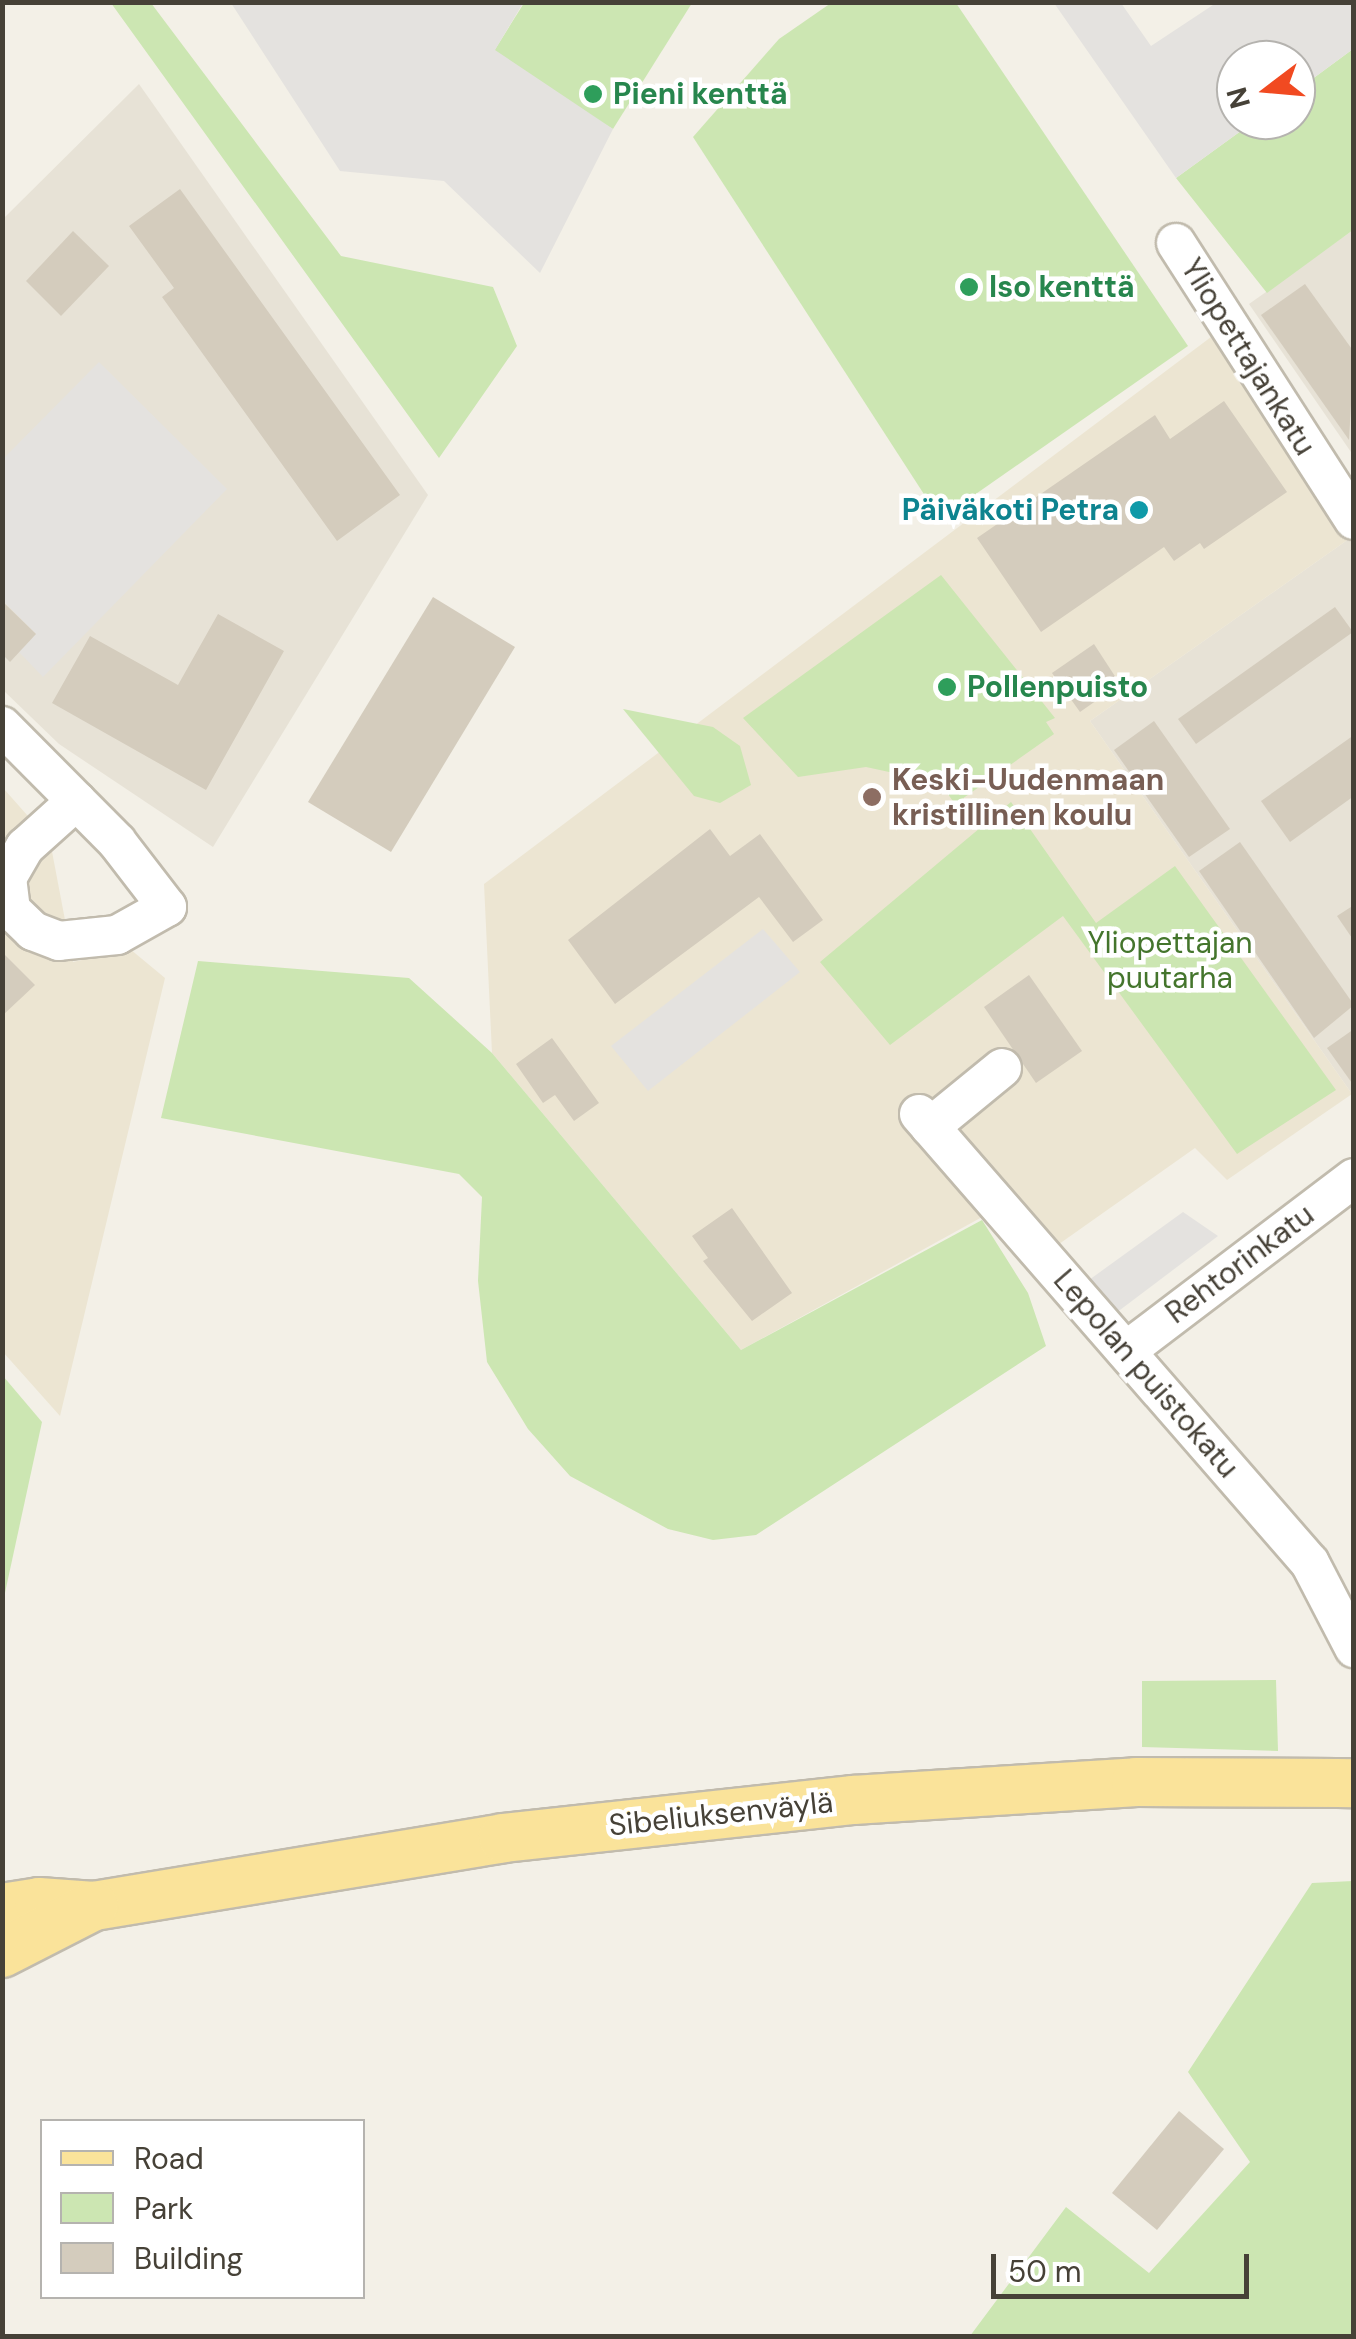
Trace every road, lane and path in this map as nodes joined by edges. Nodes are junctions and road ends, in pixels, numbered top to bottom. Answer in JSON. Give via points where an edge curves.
{"nodes":[{"id":1,"x":1176,"y":243,"type":"dead end"},
{"id":2,"x":1354,"y":520,"type":"edge"},
{"id":3,"x":2,"y":726,"type":"edge"},
{"id":4,"x":76,"y":801,"type":"junction"},
{"id":5,"x":1002,"y":1068,"type":"dead end"},
{"id":6,"x":1354,"y":1178,"type":"edge"},
{"id":7,"x":1126,"y":1351,"type":"junction"},
{"id":8,"x":1354,"y":1648,"type":"edge"},
{"id":9,"x":1354,"y":1783,"type":"edge"},
{"id":10,"x":94,"y":1906,"type":"junction"},
{"id":11,"x":2,"y":1908,"type":"edge"},
{"id":12,"x":2,"y":1953,"type":"edge"}],
"edges":[{"from":1,"to":2,"type":"street","name":"Yliopettajankatu"},
{"from":3,"to":4,"type":"street"},
{"from":4,"to":4,"type":"street","via":[[167,907],[117,935],[85,942],[41,937],[12,910],[7,878],[25,848]]},
{"from":5,"to":7,"type":"street","name":"Lepolan puistokatu","via":[[924,1121]]},
{"from":6,"to":7,"type":"street","name":"Rehtorinkatu"},
{"from":7,"to":8,"type":"street","name":"Lepolan puistokatu","via":[[1310,1563]]},
{"from":9,"to":10,"type":"main road","name":"Sibeliuksenväylä","via":[[1136,1782],[854,1800],[503,1838]]},
{"from":10,"to":11,"type":"main road","name":"Sibeliuksenväylä","via":[[40,1902]]},
{"from":10,"to":12,"type":"main road","name":"Sibeliuksenväylä"}]}
